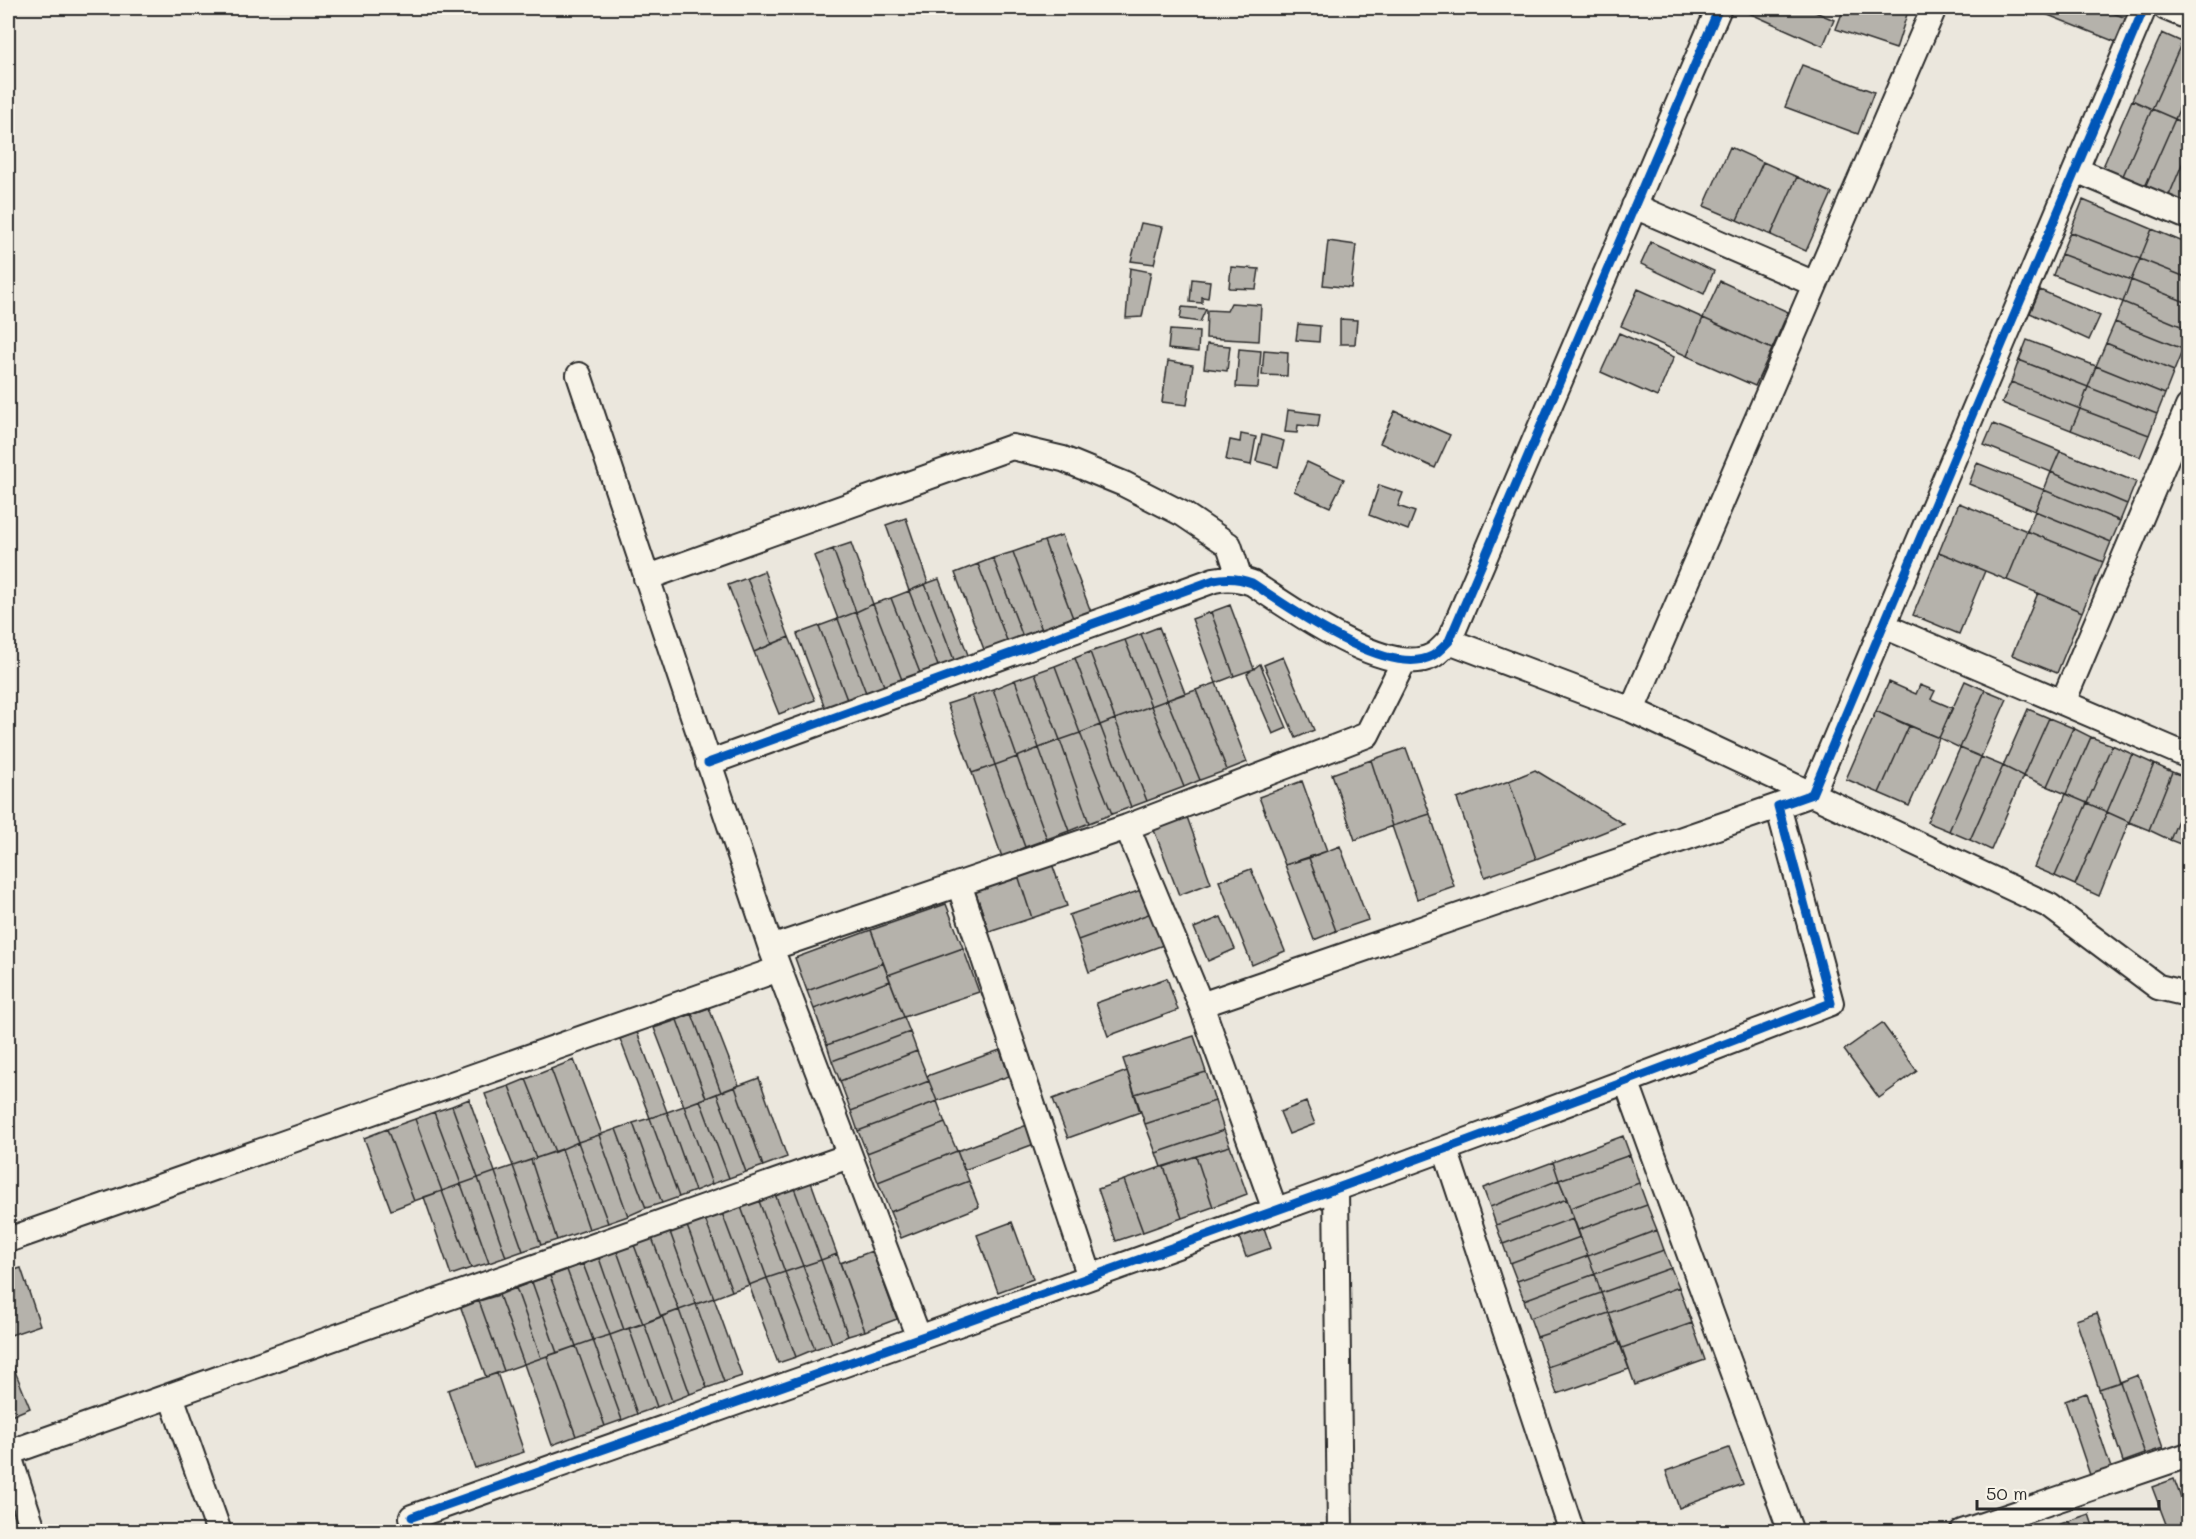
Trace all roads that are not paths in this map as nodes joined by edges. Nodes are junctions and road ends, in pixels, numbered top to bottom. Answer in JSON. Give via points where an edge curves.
{"nodes":[{"id":1,"x":1719,"y":8,"type":"edge"},
{"id":2,"x":1934,"y":8,"type":"edge"},
{"id":3,"x":2144,"y":8,"type":"edge"},
{"id":4,"x":2166,"y":8,"type":"edge"},
{"id":5,"x":2188,"y":17,"type":"edge"},
{"id":6,"x":2076,"y":170,"type":"junction"},
{"id":7,"x":1634,"y":206,"type":"junction"},
{"id":8,"x":2188,"y":217,"type":"edge"},
{"id":9,"x":1815,"y":284,"type":"junction"},
{"id":10,"x":579,"y":375,"type":"dead end"},
{"id":11,"x":2188,"y":407,"type":"edge"},
{"id":12,"x":646,"y":578,"type":"junction"},
{"id":13,"x":1240,"y":579,"type":"junction"},
{"id":14,"x":1884,"y":626,"type":"junction"},
{"id":15,"x":1449,"y":641,"type":"junction"},
{"id":16,"x":1404,"y":661,"type":"junction"},
{"id":17,"x":2063,"y":702,"type":"junction"},
{"id":18,"x":1632,"y":710,"type":"junction"},
{"id":19,"x":2188,"y":756,"type":"edge"},
{"id":20,"x":708,"y":763,"type":"junction"},
{"id":21,"x":1812,"y":794,"type":"junction"},
{"id":22,"x":1778,"y":806,"type":"junction"},
{"id":23,"x":1127,"y":827,"type":"junction"},
{"id":24,"x":959,"y":884,"type":"junction"},
{"id":25,"x":775,"y":959,"type":"junction"},
{"id":26,"x":2188,"y":994,"type":"edge"},
{"id":27,"x":1201,"y":1005,"type":"junction"},
{"id":28,"x":1627,"y":1083,"type":"junction"},
{"id":29,"x":1445,"y":1149,"type":"junction"},
{"id":30,"x":849,"y":1156,"type":"junction"},
{"id":31,"x":1336,"y":1188,"type":"junction"},
{"id":32,"x":1275,"y":1210,"type":"junction"},
{"id":33,"x":8,"y":1240,"type":"edge"},
{"id":34,"x":1090,"y":1277,"type":"junction"},
{"id":35,"x":919,"y":1338,"type":"junction"},
{"id":36,"x":171,"y":1396,"type":"junction"},
{"id":37,"x":8,"y":1453,"type":"edge"},
{"id":38,"x":2188,"y":1455,"type":"edge"},
{"id":39,"x":412,"y":1517,"type":"dead end"},
{"id":40,"x":34,"y":1532,"type":"edge"},
{"id":41,"x":219,"y":1532,"type":"edge"},
{"id":42,"x":1340,"y":1532,"type":"edge"},
{"id":43,"x":1572,"y":1532,"type":"edge"},
{"id":44,"x":1791,"y":1532,"type":"edge"},
{"id":45,"x":1962,"y":1532,"type":"edge"}],
"edges":[{"from":1,"to":7,"type":"street"},
{"from":2,"to":9,"type":"street"},
{"from":3,"to":6,"type":"street"},
{"from":4,"to":5,"type":"street"},
{"from":6,"to":8,"type":"street"},
{"from":6,"to":14,"type":"street"},
{"from":7,"to":9,"type":"street"},
{"from":7,"to":15,"type":"street"},
{"from":9,"to":18,"type":"street"},
{"from":10,"to":12,"type":"street"},
{"from":11,"to":17,"type":"street"},
{"from":12,"to":13,"type":"street","via":[[1012,447],[1063,459],[1183,514],[1229,544]]},
{"from":12,"to":20,"type":"street"},
{"from":13,"to":16,"type":"street","via":[[1347,642]]},
{"from":13,"to":20,"type":"street","via":[[1215,580]]},
{"from":14,"to":17,"type":"street"},
{"from":14,"to":21,"type":"street"},
{"from":15,"to":16,"type":"street","via":[[1431,657]]},
{"from":15,"to":18,"type":"street"},
{"from":16,"to":23,"type":"street","via":[[1367,735]]},
{"from":17,"to":19,"type":"street"},
{"from":18,"to":21,"type":"street"},
{"from":20,"to":25,"type":"street"},
{"from":21,"to":22,"type":"street"},
{"from":21,"to":26,"type":"street","via":[[2050,906],[2158,987]]},
{"from":22,"to":27,"type":"street"},
{"from":22,"to":28,"type":"street","via":[[1831,1003]]},
{"from":23,"to":24,"type":"street"},
{"from":23,"to":27,"type":"street"},
{"from":24,"to":25,"type":"street"},
{"from":24,"to":34,"type":"street"},
{"from":25,"to":30,"type":"street"},
{"from":25,"to":33,"type":"street"},
{"from":27,"to":32,"type":"street"},
{"from":28,"to":29,"type":"street"},
{"from":28,"to":44,"type":"street"},
{"from":29,"to":31,"type":"street"},
{"from":29,"to":43,"type":"street"},
{"from":30,"to":35,"type":"street"},
{"from":30,"to":36,"type":"street"},
{"from":31,"to":32,"type":"street"},
{"from":31,"to":42,"type":"street"},
{"from":32,"to":34,"type":"street"},
{"from":34,"to":35,"type":"street"},
{"from":35,"to":39,"type":"street"},
{"from":36,"to":37,"type":"street"},
{"from":36,"to":41,"type":"street"},
{"from":37,"to":40,"type":"street"},
{"from":38,"to":45,"type":"street"}]}
